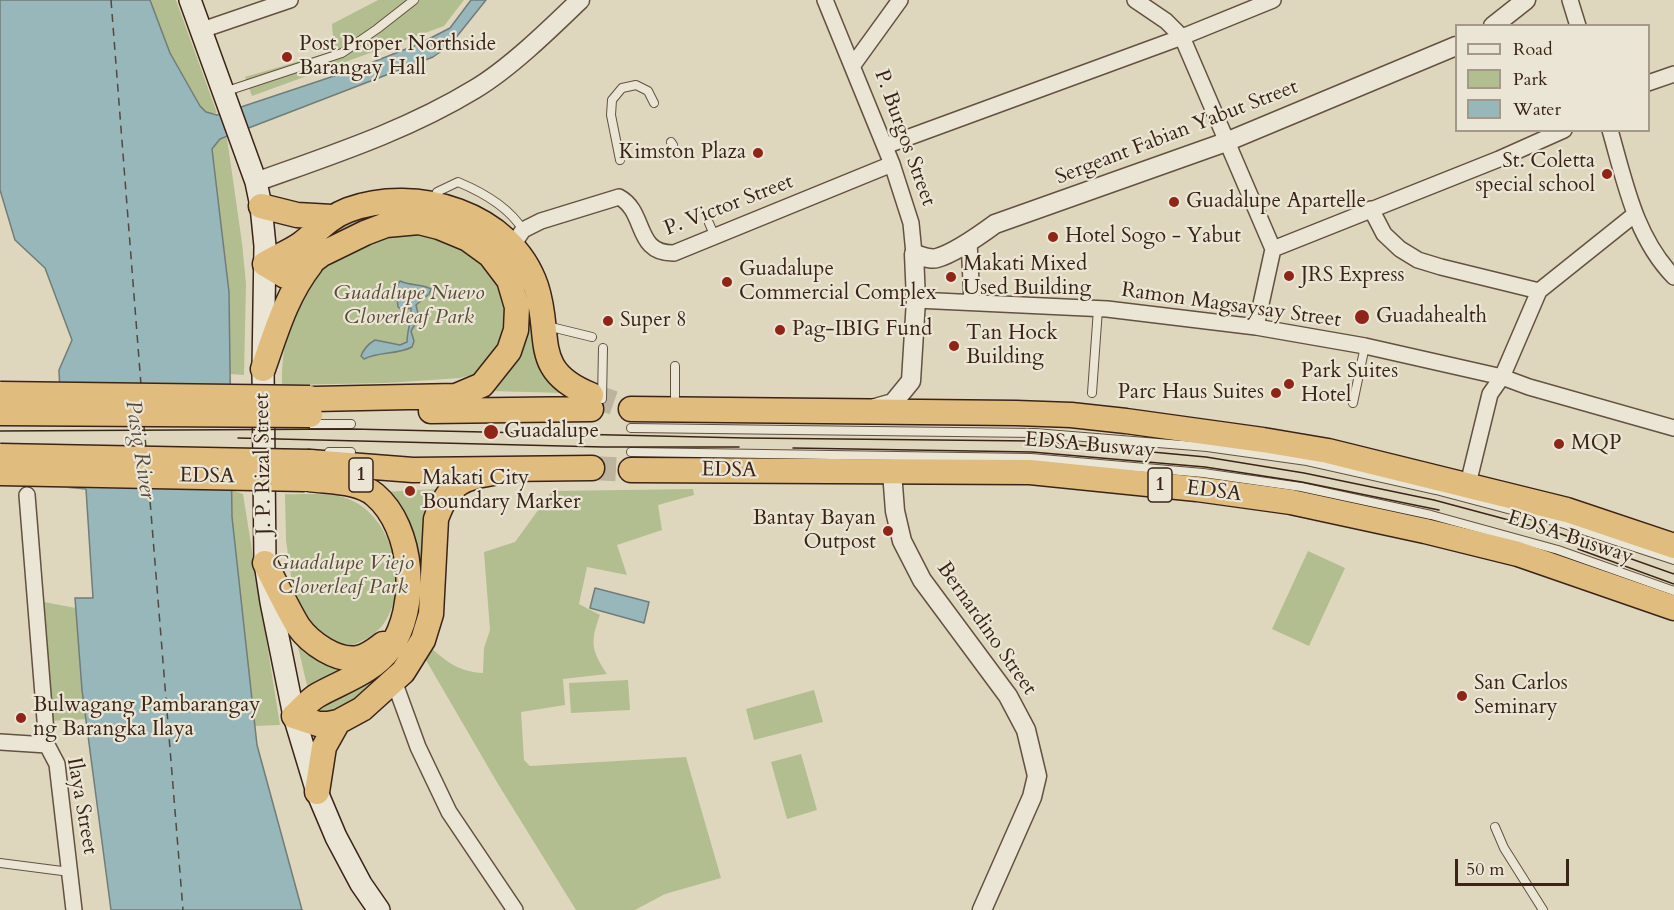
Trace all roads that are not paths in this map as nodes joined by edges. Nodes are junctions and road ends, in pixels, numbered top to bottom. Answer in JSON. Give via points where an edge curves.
{"nodes":[{"id":1,"x":190,"y":0,"type":"edge"},
{"id":2,"x":290,"y":0,"type":"edge"},
{"id":3,"x":414,"y":0,"type":"edge"},
{"id":4,"x":580,"y":0,"type":"edge"},
{"id":5,"x":825,"y":0,"type":"edge"},
{"id":6,"x":900,"y":0,"type":"edge"},
{"id":7,"x":1135,"y":0,"type":"edge"},
{"id":8,"x":1273,"y":0,"type":"edge"},
{"id":9,"x":1526,"y":0,"type":"edge"},
{"id":10,"x":1570,"y":0,"type":"edge"},
{"id":11,"x":1496,"y":24,"type":"edge"},
{"id":12,"x":1577,"y":24,"type":"edge"},
{"id":13,"x":202,"y":30,"type":"junction"},
{"id":14,"x":1182,"y":37,"type":"junction"},
{"id":15,"x":1455,"y":46,"type":"edge"},
{"id":16,"x":853,"y":65,"type":"junction"},
{"id":17,"x":1674,"y":74,"type":"edge"},
{"id":18,"x":1650,"y":82,"type":"edge"},
{"id":19,"x":226,"y":101,"type":"junction"},
{"id":20,"x":654,"y":103,"type":"dead end"},
{"id":21,"x":1559,"y":132,"type":"edge"},
{"id":22,"x":1611,"y":132,"type":"edge"},
{"id":23,"x":1226,"y":142,"type":"junction"},
{"id":24,"x":885,"y":146,"type":"junction"},
{"id":25,"x":620,"y":160,"type":"dead end"},
{"id":26,"x":892,"y":164,"type":"junction"},
{"id":27,"x":256,"y":182,"type":"junction"},
{"id":28,"x":437,"y":192,"type":"dead end"},
{"id":29,"x":261,"y":206,"type":"junction"},
{"id":30,"x":1371,"y":209,"type":"junction"},
{"id":31,"x":1634,"y":215,"type":"junction"},
{"id":32,"x":332,"y":217,"type":"junction"},
{"id":33,"x":517,"y":239,"type":"junction"},
{"id":34,"x":969,"y":242,"type":"junction"},
{"id":35,"x":1273,"y":249,"type":"junction"},
{"id":36,"x":914,"y":254,"type":"junction"},
{"id":37,"x":265,"y":264,"type":"junction"},
{"id":38,"x":310,"y":264,"type":"junction"},
{"id":39,"x":1674,"y":277,"type":"edge"},
{"id":40,"x":1539,"y":291,"type":"junction"},
{"id":41,"x":916,"y":300,"type":"junction"},
{"id":42,"x":972,"y":302,"type":"junction"},
{"id":43,"x":1098,"y":309,"type":"junction"},
{"id":44,"x":544,"y":325,"type":"junction"},
{"id":45,"x":1256,"y":327,"type":"junction"},
{"id":46,"x":592,"y":337,"type":"dead end"},
{"id":47,"x":1365,"y":346,"type":"junction"},
{"id":48,"x":603,"y":348,"type":"dead end"},
{"id":49,"x":675,"y":366,"type":"dead end"},
{"id":50,"x":263,"y":369,"type":"junction"},
{"id":51,"x":1502,"y":377,"type":"junction"},
{"id":52,"x":1092,"y":393,"type":"dead end"},
{"id":53,"x":0,"y":394,"type":"edge"},
{"id":54,"x":675,"y":397,"type":"dead end"},
{"id":55,"x":595,"y":401,"type":"junction"},
{"id":56,"x":1353,"y":403,"type":"dead end"},
{"id":57,"x":311,"y":409,"type":"junction"},
{"id":58,"x":862,"y":411,"type":"junction"},
{"id":59,"x":0,"y":413,"type":"edge"},
{"id":60,"x":631,"y":419,"type":"joint"},
{"id":61,"x":351,"y":424,"type":"dead end"},
{"id":62,"x":1674,"y":428,"type":"edge"},
{"id":63,"x":351,"y":452,"type":"dead end"},
{"id":64,"x":0,"y":456,"type":"edge"},
{"id":65,"x":631,"y":461,"type":"joint"},
{"id":66,"x":311,"y":468,"type":"junction"},
{"id":67,"x":592,"y":468,"type":"tunnel mouth"},
{"id":68,"x":510,"y":470,"type":"junction"},
{"id":69,"x":892,"y":472,"type":"junction"},
{"id":70,"x":0,"y":473,"type":"edge"},
{"id":71,"x":1468,"y":484,"type":"junction"},
{"id":72,"x":27,"y":495,"type":"dead end"},
{"id":73,"x":1674,"y":546,"type":"edge"},
{"id":74,"x":1674,"y":560,"type":"edge"},
{"id":75,"x":265,"y":563,"type":"junction"},
{"id":76,"x":1674,"y":591,"type":"edge"},
{"id":77,"x":1674,"y":608,"type":"edge"},
{"id":78,"x":402,"y":626,"type":"junction"},
{"id":79,"x":394,"y":681,"type":"junction"},
{"id":80,"x":294,"y":716,"type":"junction"},
{"id":81,"x":338,"y":722,"type":"junction"},
{"id":82,"x":0,"y":741,"type":"edge"},
{"id":83,"x":47,"y":745,"type":"junction"},
{"id":84,"x":317,"y":792,"type":"junction"},
{"id":85,"x":1495,"y":827,"type":"dead end"},
{"id":86,"x":0,"y":863,"type":"edge"},
{"id":87,"x":71,"y":872,"type":"junction"},
{"id":88,"x":74,"y":910,"type":"edge"},
{"id":89,"x":379,"y":910,"type":"edge"},
{"id":90,"x":515,"y":910,"type":"edge"},
{"id":91,"x":982,"y":910,"type":"edge"},
{"id":92,"x":1543,"y":910,"type":"edge"}],
"edges":[{"from":1,"to":13,"type":"main road","name":"J. P. Rizal Street"},
{"from":2,"to":13,"type":"street"},
{"from":3,"to":19,"type":"lane","via":[[342,53]]},
{"from":4,"to":27,"type":"street","via":[[477,88],[382,136]]},
{"from":5,"to":16,"type":"street","name":"P. Burgos Street"},
{"from":6,"to":16,"type":"street"},
{"from":7,"to":14,"type":"street"},
{"from":8,"to":14,"type":"street"},
{"from":9,"to":11,"type":"street"},
{"from":10,"to":12,"type":"street"},
{"from":13,"to":19,"type":"main road","name":"J. P. Rizal Street"},
{"from":14,"to":23,"type":"street"},
{"from":14,"to":24,"type":"street"},
{"from":15,"to":23,"type":"street","name":"Sergeant Fabian Yabut Street"},
{"from":16,"to":24,"type":"street","name":"P. Burgos Street"},
{"from":17,"to":18,"type":"street"},
{"from":19,"to":27,"type":"main road","name":"J. P. Rizal Street"},
{"from":20,"to":25,"type":"lane","via":[[648,91],[636,85],[622,88],[612,100]]},
{"from":21,"to":30,"type":"street"},
{"from":22,"to":31,"type":"street"},
{"from":23,"to":34,"type":"street","name":"Sergeant Fabian Yabut Street","via":[[995,225]]},
{"from":23,"to":35,"type":"street"},
{"from":24,"to":26,"type":"street","name":"P. Burgos Street"},
{"from":26,"to":33,"type":"street","name":"P. Victor Street","via":[[712,230],[674,253],[653,249],[619,193],[541,221]]},
{"from":26,"to":36,"type":"street","name":"P. Burgos Street","via":[[911,223]]},
{"from":27,"to":29,"type":"main road","name":"J. P. Rizal Street"},
{"from":28,"to":33,"type":"lane","via":[[458,182],[479,191],[515,217]]},
{"from":29,"to":32,"type":"highway","via":[[297,215]]},
{"from":29,"to":37,"type":"main road","name":"J. P. Rizal Street"},
{"from":30,"to":35,"type":"street"},
{"from":30,"to":40,"type":"street","via":[[1384,234],[1418,260]]},
{"from":31,"to":39,"type":"street"},
{"from":31,"to":40,"type":"street"},
{"from":32,"to":33,"type":"highway","via":[[378,202],[427,202]]},
{"from":32,"to":37,"type":"highway","via":[[299,245]]},
{"from":33,"to":44,"type":"highway","via":[[536,286]]},
{"from":34,"to":36,"type":"street","name":"Sergeant Fabian Yabut Street","via":[[937,258]]},
{"from":34,"to":42,"type":"street"},
{"from":35,"to":45,"type":"street"},
{"from":36,"to":41,"type":"street","name":"P. Burgos Street"},
{"from":37,"to":38,"type":"highway","via":[[285,276]]},
{"from":37,"to":50,"type":"main road","name":"J. P. Rizal Street"},
{"from":38,"to":50,"type":"highway","via":[[287,302]]},
{"from":38,"to":57,"type":"highway","via":[[347,241],[386,225],[419,222],[440,227],[468,239],[499,264],[513,292],[517,319],[509,351],[482,385],[456,396]]},
{"from":40,"to":51,"type":"street"},
{"from":41,"to":42,"type":"street","name":"Ramon Magsaysay Street"},
{"from":41,"to":58,"type":"street","name":"P. Burgos Street","via":[[911,381],[893,404]]},
{"from":42,"to":43,"type":"street","name":"Ramon Magsaysay Street"},
{"from":43,"to":45,"type":"street","name":"Ramon Magsaysay Street"},
{"from":43,"to":52,"type":"lane"},
{"from":44,"to":46,"type":"lane"},
{"from":44,"to":55,"type":"highway","via":[[552,368],[566,383]]},
{"from":45,"to":47,"type":"street","name":"Ramon Magsaysay Street"},
{"from":47,"to":51,"type":"street","name":"Ramon Magsaysay Street"},
{"from":47,"to":56,"type":"lane"},
{"from":48,"to":55,"type":"lane"},
{"from":49,"to":54,"type":"lane"},
{"from":50,"to":75,"type":"main road","name":"J. P. Rizal Street"},
{"from":51,"to":62,"type":"street","name":"Ramon Magsaysay Street"},
{"from":51,"to":71,"type":"street","via":[[1490,394]]},
{"from":53,"to":57,"type":"highway","bridge":true},
{"from":55,"to":57,"type":"highway","via":[[388,411]]},
{"from":57,"to":59,"type":"highway","bridge":true},
{"from":57,"to":61,"type":"lane"},
{"from":58,"to":60,"type":"highway"},
{"from":58,"to":71,"type":"highway","via":[[1059,414],[1138,422],[1319,450]]},
{"from":60,"to":74,"type":"lane","name":"EDSA Busway","via":[[1035,433],[1207,447],[1307,461],[1436,490],[1564,524]]},
{"from":63,"to":66,"type":"lane"},
{"from":64,"to":66,"type":"highway","name":"EDSA","number":"1","bridge":true},
{"from":65,"to":69,"type":"highway","name":"EDSA","number":"1"},
{"from":65,"to":76,"type":"lane","name":"EDSA Busway","via":[[1031,458],[1203,473],[1301,487],[1431,515],[1558,550]]},
{"from":66,"to":68,"type":"highway","name":"EDSA","number":"1"},
{"from":66,"to":70,"type":"highway","name":"EDSA","number":"1","bridge":true},
{"from":66,"to":78,"type":"highway","via":[[375,495],[389,513],[400,533],[409,572]]},
{"from":67,"to":68,"type":"highway","name":"EDSA","number":"1"},
{"from":68,"to":79,"type":"highway","via":[[460,482],[449,490],[441,504],[436,519],[431,614],[415,656]]},
{"from":69,"to":77,"type":"highway","name":"EDSA","number":"1","via":[[1030,472],[1291,502],[1518,554]]},
{"from":69,"to":91,"type":"street","name":"Bernardino Street","via":[[902,540],[922,580],[1008,696],[1026,730],[1037,776],[1032,797]]},
{"from":71,"to":73,"type":"highway","via":[[1567,510]]},
{"from":72,"to":83,"type":"street","name":"Ilaya Street"},
{"from":75,"to":78,"type":"highway","via":[[299,627],[326,650],[342,657],[359,658]]},
{"from":75,"to":80,"type":"main road","name":"J. P. Rizal Street"},
{"from":78,"to":80,"type":"highway","via":[[390,649],[371,666],[317,696]]},
{"from":79,"to":81,"type":"highway","via":[[362,709]]},
{"from":79,"to":90,"type":"street","via":[[418,747],[449,812]]},
{"from":80,"to":81,"type":"highway","via":[[318,724]]},
{"from":80,"to":84,"type":"main road","name":"J. P. Rizal Street"},
{"from":81,"to":84,"type":"highway","via":[[324,747]]},
{"from":82,"to":83,"type":"street"},
{"from":83,"to":87,"type":"street","name":"Ilaya Street","via":[[57,764]]},
{"from":84,"to":89,"type":"main road","name":"J. P. Rizal Street","via":[[336,837]]},
{"from":85,"to":92,"type":"lane","via":[[1503,848]]},
{"from":86,"to":87,"type":"lane"},
{"from":87,"to":88,"type":"street","name":"Ilaya Street"}]}
